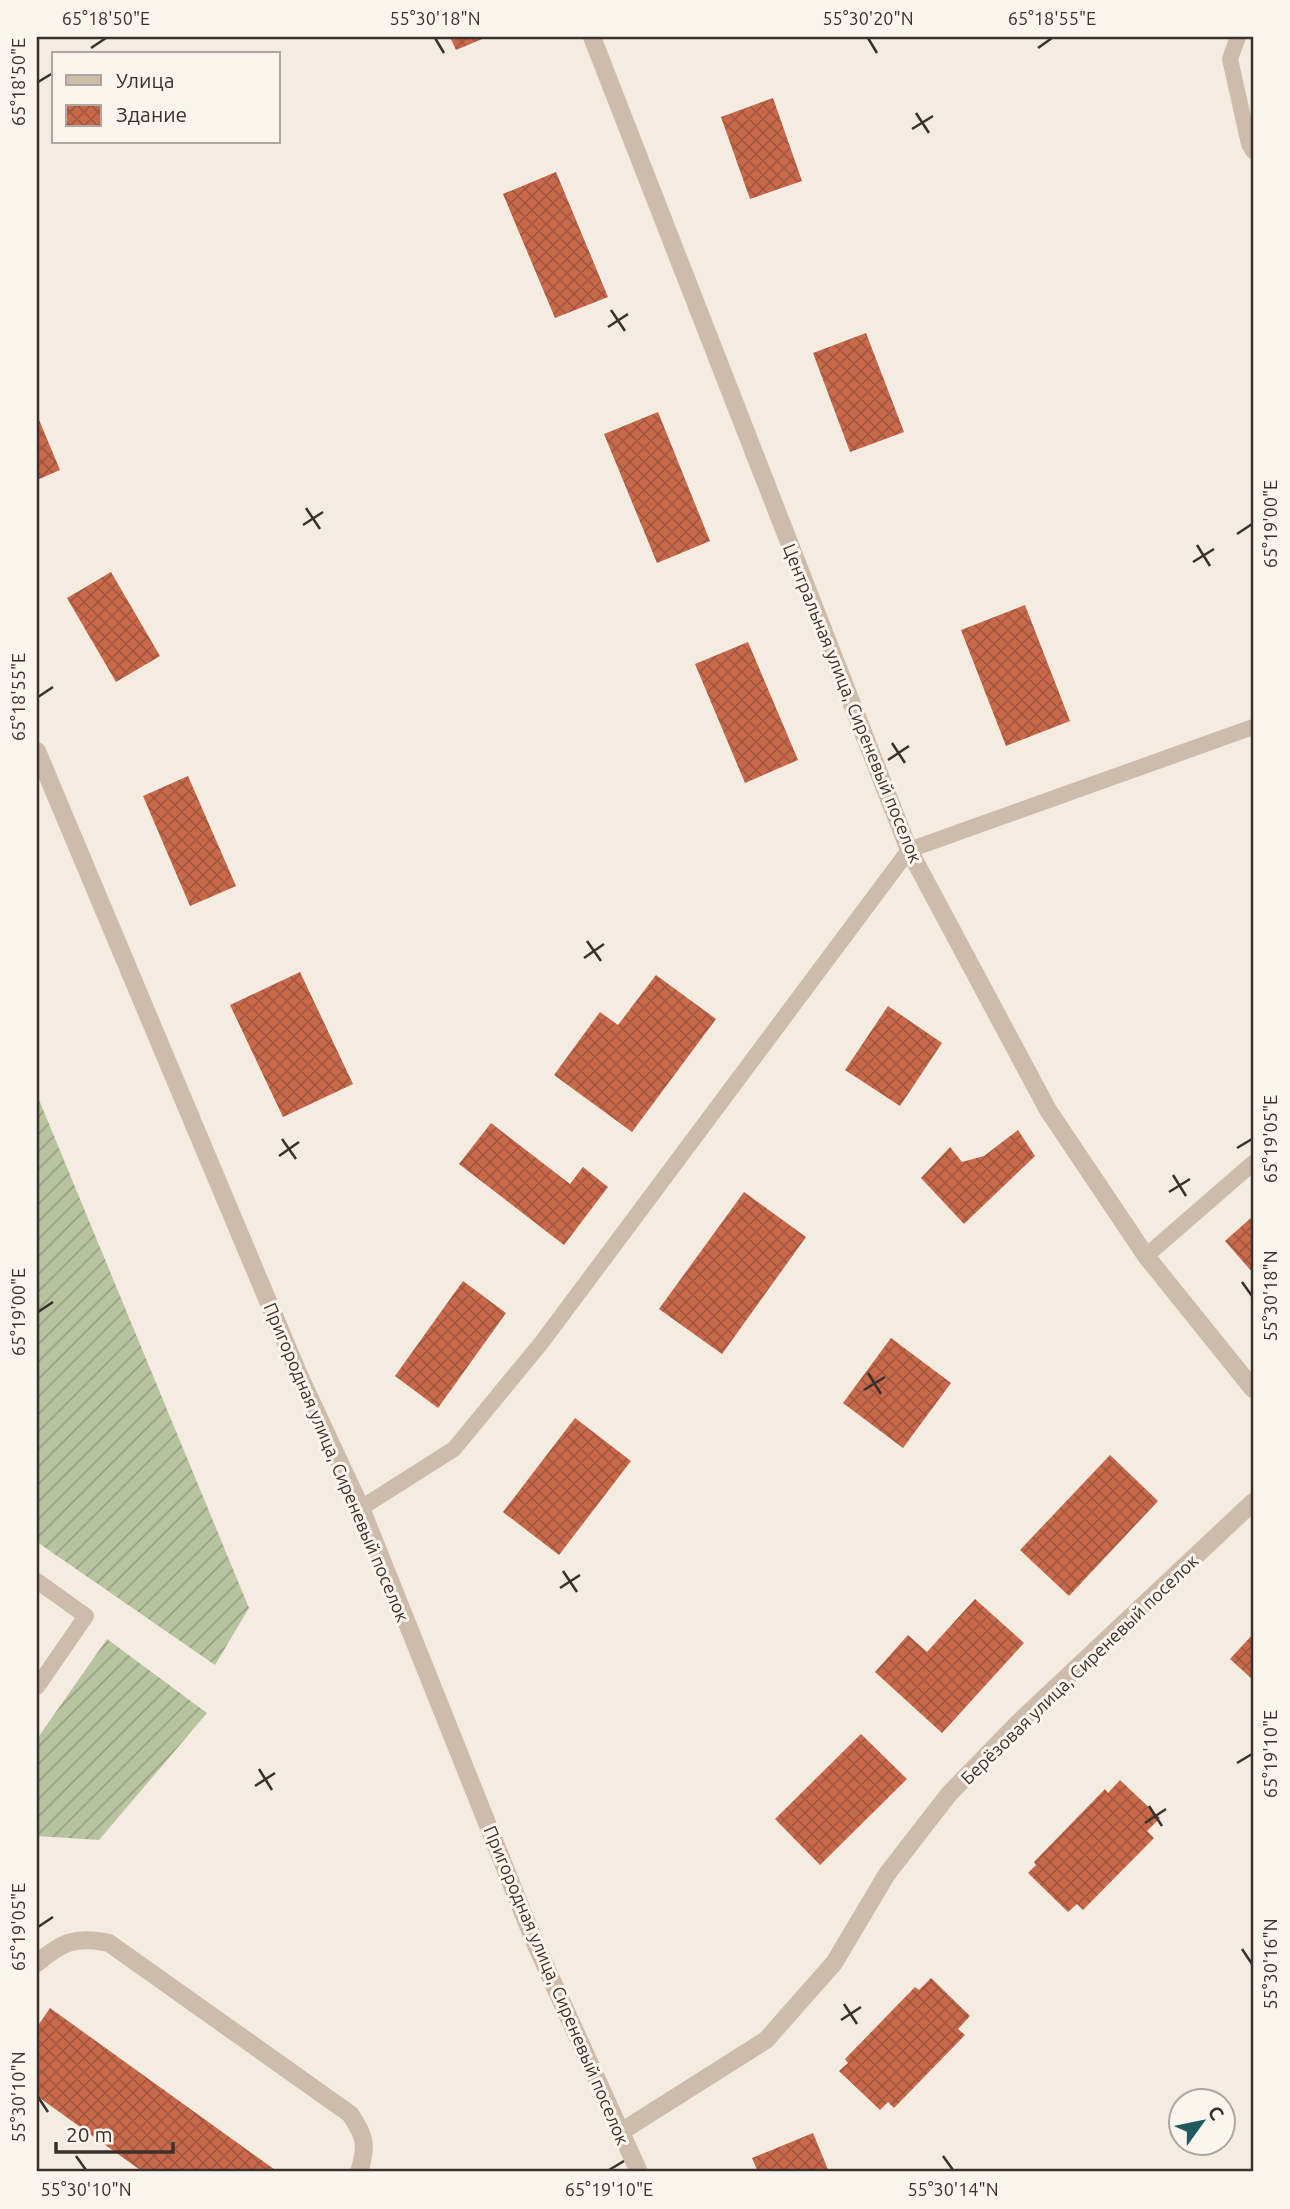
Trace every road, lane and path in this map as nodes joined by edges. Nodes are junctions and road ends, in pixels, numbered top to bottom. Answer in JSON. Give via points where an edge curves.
{"nodes":[{"id":1,"x":592,"y":37,"type":"edge"},
{"id":2,"x":1238,"y":37,"type":"edge"},
{"id":3,"x":1253,"y":150,"type":"edge"},
{"id":4,"x":1253,"y":727,"type":"edge"},
{"id":5,"x":37,"y":751,"type":"edge"},
{"id":6,"x":44,"y":788,"type":"edge"},
{"id":7,"x":909,"y":850,"type":"junction"},
{"id":8,"x":1253,"y":1163,"type":"edge"},
{"id":9,"x":1146,"y":1256,"type":"junction"},
{"id":10,"x":1253,"y":1389,"type":"edge"},
{"id":11,"x":1253,"y":1502,"type":"edge"},
{"id":12,"x":361,"y":1508,"type":"junction"},
{"id":13,"x":37,"y":1581,"type":"edge"},
{"id":14,"x":37,"y":1687,"type":"edge"},
{"id":15,"x":37,"y":1963,"type":"edge"},
{"id":16,"x":619,"y":2133,"type":"junction"},
{"id":17,"x":359,"y":2172,"type":"edge"},
{"id":18,"x":639,"y":2172,"type":"edge"}],
"edges":[{"from":1,"to":7,"type":"street","name":"Центральная улица, Сиреневый поселок"},
{"from":2,"to":3,"type":"lane","via":[[1230,59]]},
{"from":4,"to":7,"type":"lane"},
{"from":5,"to":6,"type":"street","name":"Пригородная улица, Сиреневый поселок"},
{"from":6,"to":12,"type":"street","name":"Пригородная улица, Сиреневый поселок"},
{"from":7,"to":9,"type":"street","name":"Центральная улица, Сиреневый поселок","via":[[1048,1110]]},
{"from":7,"to":12,"type":"lane","via":[[542,1342],[454,1449]]},
{"from":8,"to":9,"type":"lane"},
{"from":9,"to":10,"type":"street","name":"Центральная улица, Сиреневый поселок"},
{"from":11,"to":16,"type":"street","name":"Берёзовая улица, Сиреневый поселок","via":[[949,1794],[887,1874],[834,1963],[766,2040]]},
{"from":12,"to":16,"type":"street","name":"Пригородная улица, Сиреневый поселок","via":[[535,1943]]},
{"from":13,"to":14,"type":"lane","via":[[86,1616]]},
{"from":15,"to":17,"type":"street","via":[[59,1944],[109,1943],[350,2114],[362,2131],[366,2150]]},
{"from":16,"to":18,"type":"street","name":"Пригородная улица, Сиреневый поселок"}]}
